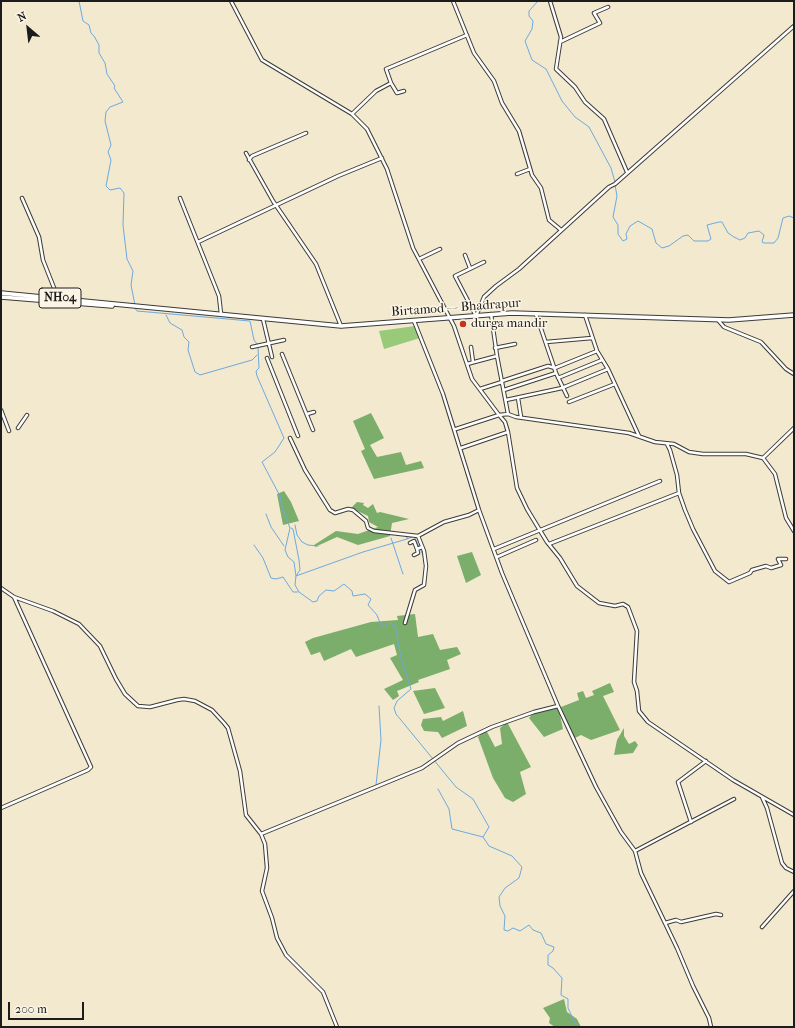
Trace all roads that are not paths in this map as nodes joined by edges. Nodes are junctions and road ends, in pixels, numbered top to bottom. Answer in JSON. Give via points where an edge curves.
{"nodes":[{"id":1,"x":231,"y":1,"type":"edge"},
{"id":2,"x":453,"y":1,"type":"edge"},
{"id":3,"x":550,"y":1,"type":"edge"},
{"id":4,"x":608,"y":7,"type":"dead end"},
{"id":5,"x":794,"y":26,"type":"edge"},
{"id":6,"x":467,"y":35,"type":"junction"},
{"id":7,"x":560,"y":42,"type":"junction"},
{"id":8,"x":391,"y":83,"type":"junction"},
{"id":9,"x":404,"y":91,"type":"dead end"},
{"id":10,"x":352,"y":114,"type":"junction"},
{"id":11,"x":306,"y":133,"type":"dead end"},
{"id":12,"x":246,"y":153,"type":"dead end"},
{"id":13,"x":382,"y":158,"type":"junction"},
{"id":14,"x":249,"y":160,"type":"junction"},
{"id":15,"x":530,"y":170,"type":"junction"},
{"id":16,"x":627,"y":172,"type":"junction"},
{"id":17,"x":517,"y":174,"type":"dead end"},
{"id":18,"x":22,"y":198,"type":"dead end"},
{"id":19,"x":180,"y":198,"type":"dead end"},
{"id":20,"x":276,"y":206,"type":"junction"},
{"id":21,"x":561,"y":230,"type":"junction"},
{"id":22,"x":198,"y":242,"type":"junction"},
{"id":23,"x":440,"y":249,"type":"dead end"},
{"id":24,"x":465,"y":254,"type":"dead end"},
{"id":25,"x":419,"y":259,"type":"junction"},
{"id":26,"x":484,"y":262,"type":"dead end"},
{"id":27,"x":470,"y":268,"type":"junction"},
{"id":28,"x":1,"y":293,"type":"edge"},
{"id":29,"x":4,"y":296,"type":"edge"},
{"id":30,"x":58,"y":298,"type":"junction"},
{"id":31,"x":1,"y":300,"type":"edge"},
{"id":32,"x":119,"y":306,"type":"junction"},
{"id":33,"x":536,"y":313,"type":"junction"},
{"id":34,"x":221,"y":314,"type":"junction"},
{"id":35,"x":491,"y":314,"type":"junction"},
{"id":36,"x":584,"y":315,"type":"junction"},
{"id":37,"x":794,"y":315,"type":"edge"},
{"id":38,"x":476,"y":316,"type":"junction"},
{"id":39,"x":263,"y":318,"type":"junction"},
{"id":40,"x":450,"y":318,"type":"junction"},
{"id":41,"x":717,"y":319,"type":"junction"},
{"id":42,"x":414,"y":321,"type":"junction"},
{"id":43,"x":341,"y":326,"type":"junction"},
{"id":44,"x":592,"y":338,"type":"junction"},
{"id":45,"x":284,"y":340,"type":"dead end"},
{"id":46,"x":546,"y":342,"type":"junction"},
{"id":47,"x":269,"y":344,"type":"junction"},
{"id":48,"x":515,"y":344,"type":"dead end"},
{"id":49,"x":252,"y":347,"type":"dead end"},
{"id":50,"x":471,"y":347,"type":"dead end"},
{"id":51,"x":495,"y":348,"type":"junction"},
{"id":52,"x":597,"y":351,"type":"junction"},
{"id":53,"x":282,"y":354,"type":"dead end"},
{"id":54,"x":497,"y":356,"type":"junction"},
{"id":55,"x":272,"y":357,"type":"dead end"},
{"id":56,"x":267,"y":358,"type":"dead end"},
{"id":57,"x":602,"y":360,"type":"junction"},
{"id":58,"x":473,"y":362,"type":"junction"},
{"id":59,"x":467,"y":364,"type":"junction"},
{"id":60,"x":555,"y":368,"type":"junction"},
{"id":61,"x":608,"y":369,"type":"junction"},
{"id":62,"x":556,"y":373,"type":"junction"},
{"id":63,"x":794,"y":374,"type":"edge"},
{"id":64,"x":558,"y":378,"type":"junction"},
{"id":65,"x":502,"y":382,"type":"junction"},
{"id":66,"x":615,"y":384,"type":"junction"},
{"id":67,"x":562,"y":388,"type":"junction"},
{"id":68,"x":479,"y":390,"type":"junction"},
{"id":69,"x":504,"y":390,"type":"junction"},
{"id":70,"x":567,"y":396,"type":"dead end"},
{"id":71,"x":518,"y":398,"type":"junction"},
{"id":72,"x":506,"y":400,"type":"junction"},
{"id":73,"x":569,"y":402,"type":"dead end"},
{"id":74,"x":1,"y":410,"type":"edge"},
{"id":75,"x":314,"y":412,"type":"dead end"},
{"id":76,"x":307,"y":414,"type":"junction"},
{"id":77,"x":508,"y":414,"type":"junction"},
{"id":78,"x":27,"y":415,"type":"dead end"},
{"id":79,"x":499,"y":415,"type":"junction"},
{"id":80,"x":521,"y":418,"type":"junction"},
{"id":81,"x":18,"y":428,"type":"dead end"},
{"id":82,"x":794,"y":428,"type":"edge"},
{"id":83,"x":456,"y":429,"type":"junction"},
{"id":84,"x":313,"y":430,"type":"dead end"},
{"id":85,"x":9,"y":431,"type":"dead end"},
{"id":86,"x":508,"y":432,"type":"junction"},
{"id":87,"x":298,"y":436,"type":"dead end"},
{"id":88,"x":639,"y":436,"type":"junction"},
{"id":89,"x":290,"y":438,"type":"dead end"},
{"id":90,"x":666,"y":444,"type":"junction"},
{"id":91,"x":461,"y":448,"type":"junction"},
{"id":92,"x":763,"y":458,"type":"junction"},
{"id":93,"x":660,"y":481,"type":"dead end"},
{"id":94,"x":679,"y":493,"type":"junction"},
{"id":95,"x":480,"y":510,"type":"junction"},
{"id":96,"x":539,"y":529,"type":"junction"},
{"id":97,"x":794,"y":531,"type":"edge"},
{"id":98,"x":418,"y":536,"type":"junction"},
{"id":99,"x":536,"y":540,"type":"dead end"},
{"id":100,"x":410,"y":543,"type":"dead end"},
{"id":101,"x":549,"y":544,"type":"junction"},
{"id":102,"x":422,"y":547,"type":"junction"},
{"id":103,"x":417,"y":549,"type":"junction"},
{"id":104,"x":494,"y":549,"type":"junction"},
{"id":105,"x":414,"y":555,"type":"dead end"},
{"id":106,"x":497,"y":557,"type":"junction"},
{"id":107,"x":786,"y":559,"type":"dead end"},
{"id":108,"x":1,"y":588,"type":"edge"},
{"id":109,"x":14,"y":597,"type":"junction"},
{"id":110,"x":405,"y":623,"type":"dead end"},
{"id":111,"x":558,"y":706,"type":"junction"},
{"id":112,"x":706,"y":761,"type":"junction"},
{"id":113,"x":762,"y":796,"type":"junction"},
{"id":114,"x":734,"y":799,"type":"dead end"},
{"id":115,"x":1,"y":808,"type":"edge"},
{"id":116,"x":794,"y":815,"type":"edge"},
{"id":117,"x":691,"y":822,"type":"junction"},
{"id":118,"x":261,"y":834,"type":"junction"},
{"id":119,"x":635,"y":851,"type":"junction"},
{"id":120,"x":794,"y":872,"type":"edge"},
{"id":121,"x":794,"y":891,"type":"edge"},
{"id":122,"x":721,"y":915,"type":"dead end"},
{"id":123,"x":666,"y":923,"type":"junction"},
{"id":124,"x":762,"y":927,"type":"dead end"},
{"id":125,"x":337,"y":1027,"type":"edge"},
{"id":126,"x":711,"y":1027,"type":"edge"}],
"edges":[{"from":1,"to":10,"type":"street","via":[[262,60]]},
{"from":2,"to":6,"type":"street"},
{"from":3,"to":7,"type":"street","via":[[561,37]]},
{"from":4,"to":7,"type":"street","via":[[594,13],[600,23]]},
{"from":5,"to":16,"type":"street"},
{"from":6,"to":8,"type":"street","via":[[386,69]]},
{"from":6,"to":15,"type":"street","via":[[474,53],[494,82],[518,132]]},
{"from":7,"to":16,"type":"street","via":[[556,69],[604,119]]},
{"from":8,"to":9,"type":"street","via":[[397,94]]},
{"from":8,"to":10,"type":"street","via":[[376,91]]},
{"from":10,"to":13,"type":"street","via":[[363,123]]},
{"from":11,"to":14,"type":"street","via":[[252,156]]},
{"from":12,"to":14,"type":"street"},
{"from":13,"to":20,"type":"street"},
{"from":13,"to":25,"type":"street"},
{"from":14,"to":20,"type":"street"},
{"from":15,"to":17,"type":"street"},
{"from":15,"to":21,"type":"street","via":[[541,188],[549,220]]},
{"from":16,"to":21,"type":"street"},
{"from":18,"to":30,"type":"street","via":[[39,237],[43,260]]},
{"from":19,"to":22,"type":"street"},
{"from":20,"to":22,"type":"street"},
{"from":20,"to":43,"type":"street","via":[[316,264]]},
{"from":21,"to":38,"type":"street","via":[[484,298]]},
{"from":22,"to":34,"type":"street","via":[[219,296]]},
{"from":23,"to":25,"type":"street"},
{"from":24,"to":27,"type":"street"},
{"from":25,"to":40,"type":"street"},
{"from":26,"to":27,"type":"street"},
{"from":27,"to":38,"type":"street","via":[[455,276]]},
{"from":28,"to":29,"type":"main road","name":"Birtamod — Bhadrapur","number":"NH04"},
{"from":29,"to":30,"type":"main road","name":"Birtamod — Bhadrapur","number":"NH04"},
{"from":29,"to":31,"type":"street"},
{"from":29,"to":32,"type":"main road","name":"Birtamod — Bhadrapur","number":"NH04"},
{"from":30,"to":32,"type":"main road","name":"Birtamod — Bhadrapur","number":"NH04"},
{"from":32,"to":34,"type":"main road","name":"Birtamod — Bhadrapur","number":"NH04"},
{"from":33,"to":35,"type":"main road","name":"Birtamod — Bhadrapur","number":"NH04"},
{"from":33,"to":36,"type":"main road","name":"Birtamod — Bhadrapur","number":"NH04"},
{"from":33,"to":46,"type":"street"},
{"from":34,"to":39,"type":"main road","name":"Birtamod — Bhadrapur","number":"NH04"},
{"from":35,"to":38,"type":"main road","name":"Birtamod — Bhadrapur","number":"NH04"},
{"from":35,"to":51,"type":"street"},
{"from":36,"to":41,"type":"main road","name":"Birtamod — Bhadrapur","number":"NH04"},
{"from":36,"to":44,"type":"street"},
{"from":37,"to":41,"type":"main road","name":"Birtamod — Bhadrapur","number":"NH04"},
{"from":38,"to":40,"type":"main road","name":"Birtamod — Bhadrapur","number":"NH04"},
{"from":39,"to":43,"type":"main road","name":"Birtamod — Bhadrapur","number":"NH04"},
{"from":39,"to":47,"type":"street"},
{"from":40,"to":42,"type":"main road","name":"Birtamod — Bhadrapur","number":"NH04"},
{"from":40,"to":59,"type":"street"},
{"from":41,"to":63,"type":"street","via":[[724,327],[761,342]]},
{"from":42,"to":43,"type":"main road","name":"Birtamod — Bhadrapur","number":"NH04"},
{"from":42,"to":83,"type":"street"},
{"from":44,"to":46,"type":"street"},
{"from":44,"to":52,"type":"street"},
{"from":45,"to":47,"type":"street"},
{"from":46,"to":60,"type":"street"},
{"from":47,"to":49,"type":"street"},
{"from":47,"to":55,"type":"street"},
{"from":48,"to":51,"type":"street"},
{"from":50,"to":58,"type":"street"},
{"from":51,"to":54,"type":"street"},
{"from":52,"to":57,"type":"street"},
{"from":52,"to":60,"type":"street"},
{"from":53,"to":76,"type":"street"},
{"from":54,"to":58,"type":"street"},
{"from":54,"to":65,"type":"street"},
{"from":56,"to":87,"type":"street"},
{"from":57,"to":61,"type":"street"},
{"from":57,"to":64,"type":"street"},
{"from":58,"to":59,"type":"street"},
{"from":59,"to":68,"type":"street"},
{"from":60,"to":62,"type":"street"},
{"from":60,"to":65,"type":"street","via":[[548,366]]},
{"from":61,"to":66,"type":"street"},
{"from":61,"to":67,"type":"street"},
{"from":62,"to":64,"type":"street"},
{"from":62,"to":69,"type":"street"},
{"from":64,"to":67,"type":"street"},
{"from":65,"to":68,"type":"street"},
{"from":65,"to":69,"type":"street"},
{"from":66,"to":73,"type":"street"},
{"from":66,"to":88,"type":"street"},
{"from":67,"to":70,"type":"street"},
{"from":67,"to":71,"type":"street"},
{"from":68,"to":79,"type":"street"},
{"from":69,"to":72,"type":"street"},
{"from":71,"to":72,"type":"street"},
{"from":71,"to":80,"type":"street"},
{"from":72,"to":77,"type":"street"},
{"from":74,"to":85,"type":"street"},
{"from":75,"to":76,"type":"street"},
{"from":76,"to":84,"type":"street"},
{"from":77,"to":79,"type":"street"},
{"from":77,"to":80,"type":"street"},
{"from":78,"to":81,"type":"street"},
{"from":79,"to":83,"type":"street"},
{"from":79,"to":86,"type":"street","via":[[505,422]]},
{"from":80,"to":88,"type":"street"},
{"from":82,"to":92,"type":"street"},
{"from":83,"to":91,"type":"street"},
{"from":86,"to":91,"type":"street"},
{"from":86,"to":96,"type":"street","via":[[517,488]]},
{"from":88,"to":90,"type":"street"},
{"from":89,"to":98,"type":"street","via":[[305,470],[330,510],[335,513],[353,510],[366,521],[368,528],[374,531]]},
{"from":90,"to":92,"type":"street","via":[[674,444],[689,452],[746,454]]},
{"from":90,"to":94,"type":"street","via":[[677,475]]},
{"from":91,"to":95,"type":"street"},
{"from":92,"to":97,"type":"street","via":[[775,474],[786,518]]},
{"from":93,"to":96,"type":"street"},
{"from":94,"to":101,"type":"street"},
{"from":94,"to":107,"type":"street","via":[[693,529],[715,571],[729,582],[752,570],[766,566],[781,566],[778,560]]},
{"from":95,"to":98,"type":"street","via":[[444,522]]},
{"from":95,"to":104,"type":"street"},
{"from":96,"to":101,"type":"street"},
{"from":96,"to":104,"type":"street"},
{"from":98,"to":102,"type":"street"},
{"from":99,"to":106,"type":"street"},
{"from":100,"to":103,"type":"street","via":[[414,541]]},
{"from":101,"to":112,"type":"street","via":[[577,586],[599,603],[615,606],[623,604],[628,607],[637,631],[634,682],[639,711],[648,722]]},
{"from":102,"to":103,"type":"street"},
{"from":102,"to":110,"type":"street","via":[[426,566],[424,585],[415,590]]},
{"from":103,"to":105,"type":"street","via":[[418,553]]},
{"from":104,"to":106,"type":"street"},
{"from":106,"to":111,"type":"street"},
{"from":108,"to":109,"type":"street"},
{"from":109,"to":115,"type":"street","via":[[91,767]]},
{"from":109,"to":118,"type":"street","via":[[53,611],[79,624],[100,646],[125,694],[138,706],[150,707],[184,699],[212,710],[228,728],[240,771],[246,815]]},
{"from":111,"to":118,"type":"street","via":[[492,728],[458,743],[422,768]]},
{"from":111,"to":119,"type":"street","via":[[596,786],[621,832]]},
{"from":112,"to":113,"type":"street"},
{"from":112,"to":117,"type":"street","via":[[678,782]]},
{"from":113,"to":116,"type":"street"},
{"from":113,"to":120,"type":"street","via":[[782,863]]},
{"from":114,"to":117,"type":"street"},
{"from":117,"to":119,"type":"street"},
{"from":118,"to":125,"type":"street","via":[[265,844],[267,868],[262,891],[277,938],[286,955],[323,992]]},
{"from":119,"to":123,"type":"street","via":[[641,873]]},
{"from":121,"to":124,"type":"street"},
{"from":122,"to":123,"type":"street"},
{"from":123,"to":126,"type":"street"}]}
